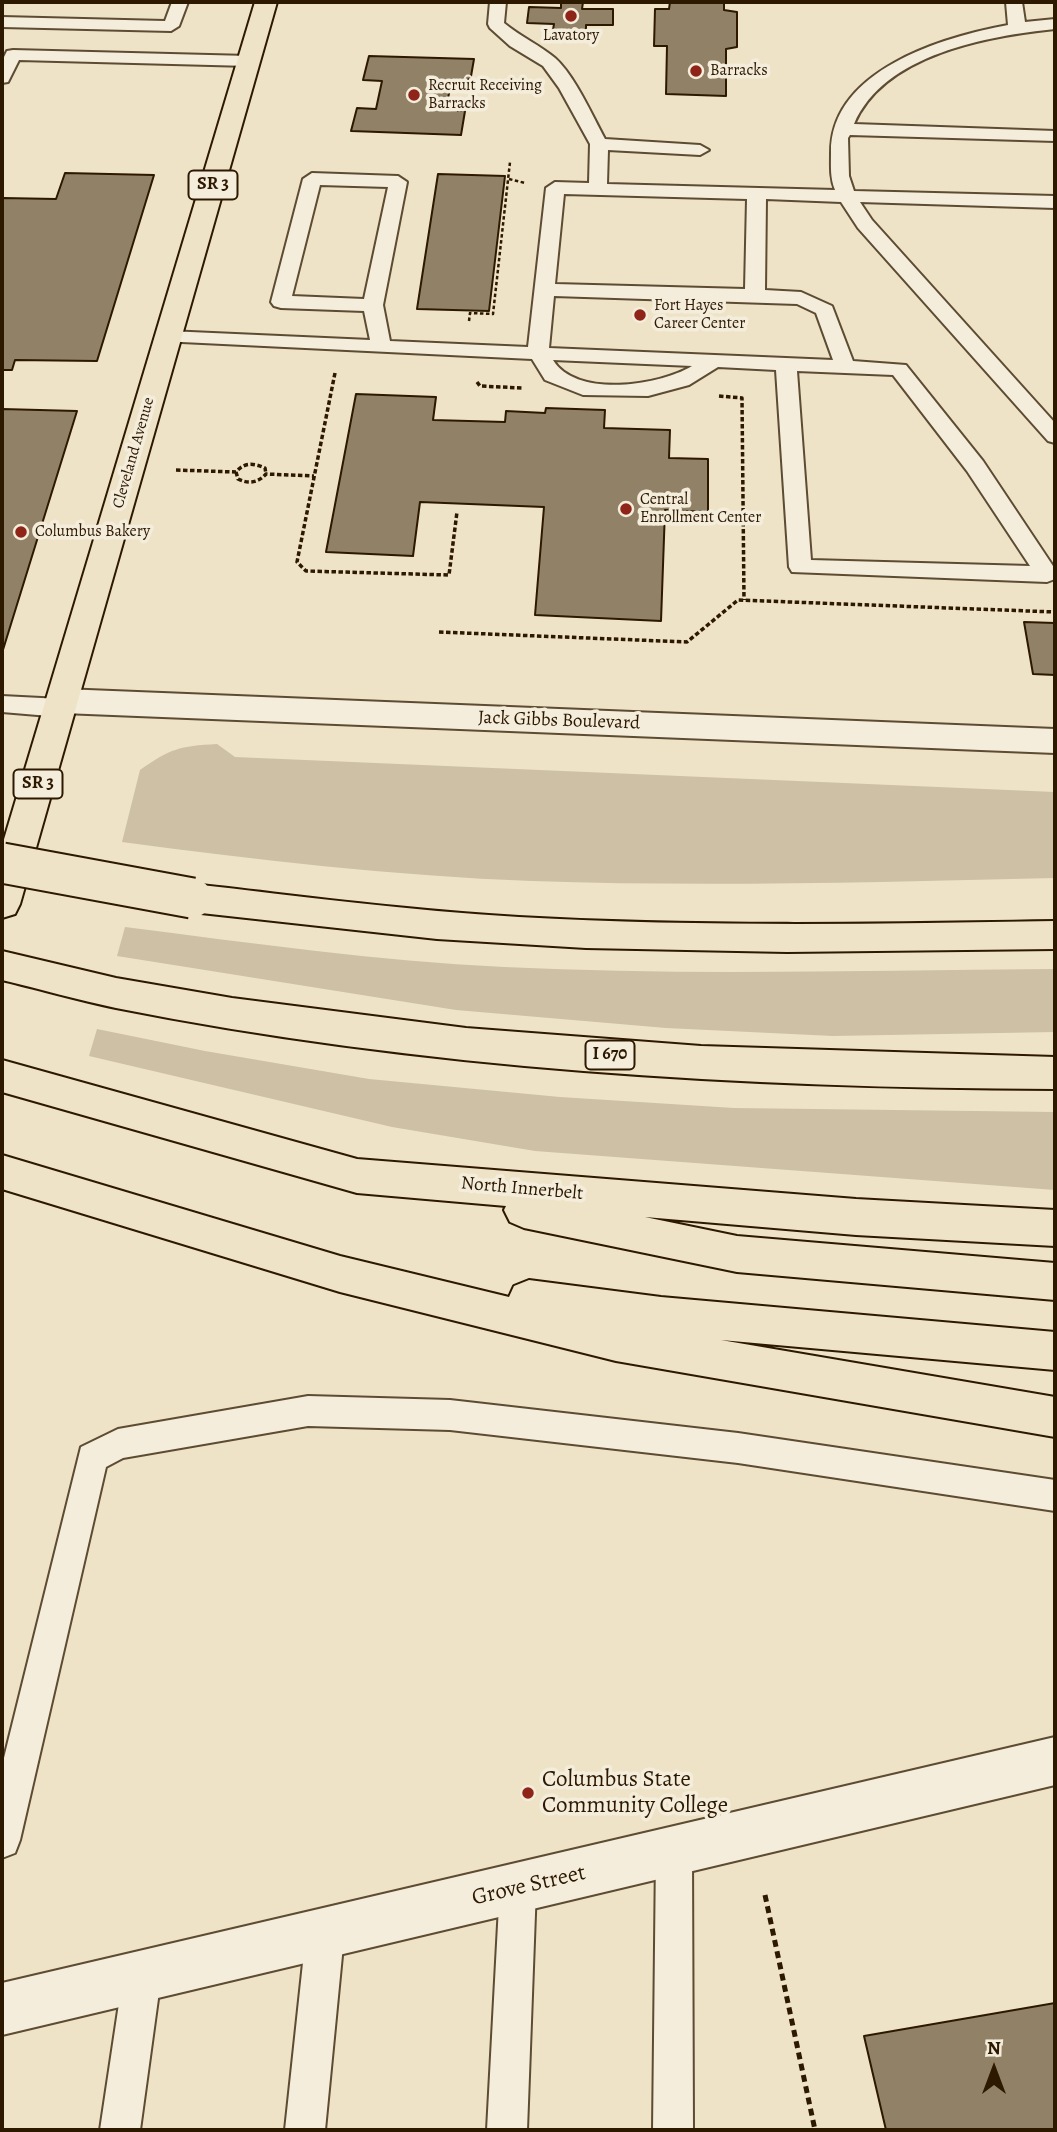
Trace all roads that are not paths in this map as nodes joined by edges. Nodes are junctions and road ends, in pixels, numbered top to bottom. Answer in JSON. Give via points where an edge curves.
{"nodes":[{"id":1,"x":180,"y":2,"type":"edge"},
{"id":2,"x":266,"y":2,"type":"edge"},
{"id":3,"x":498,"y":2,"type":"edge"},
{"id":4,"x":1014,"y":2,"type":"edge"},
{"id":5,"x":2,"y":22,"type":"edge"},
{"id":6,"x":1055,"y":24,"type":"edge"},
{"id":7,"x":1017,"y":27,"type":"junction"},
{"id":8,"x":249,"y":61,"type":"junction"},
{"id":9,"x":2,"y":78,"type":"edge"},
{"id":10,"x":843,"y":129,"type":"junction"},
{"id":11,"x":1055,"y":136,"type":"edge"},
{"id":12,"x":599,"y":144,"type":"junction"},
{"id":13,"x":700,"y":150,"type":"dead end"},
{"id":14,"x":598,"y":189,"type":"junction"},
{"id":15,"x":757,"y":194,"type":"junction"},
{"id":16,"x":848,"y":196,"type":"junction"},
{"id":17,"x":1055,"y":202,"type":"edge"},
{"id":18,"x":545,"y":290,"type":"junction"},
{"id":19,"x":755,"y":295,"type":"junction"},
{"id":20,"x":373,"y":305,"type":"junction"},
{"id":21,"x":168,"y":337,"type":"junction"},
{"id":22,"x":381,"y":346,"type":"junction"},
{"id":23,"x":538,"y":353,"type":"junction"},
{"id":24,"x":714,"y":361,"type":"junction"},
{"id":25,"x":786,"y":364,"type":"junction"},
{"id":26,"x":845,"y":366,"type":"junction"},
{"id":27,"x":1055,"y":436,"type":"edge"},
{"id":28,"x":1051,"y":574,"type":"edge"},
{"id":29,"x":2,"y":704,"type":"edge"},
{"id":30,"x":62,"y":705,"type":"junction"},
{"id":31,"x":1055,"y":741,"type":"edge"},
{"id":32,"x":2,"y":863,"type":"edge"},
{"id":33,"x":2,"y":904,"type":"edge"},
{"id":34,"x":1055,"y":935,"type":"edge"},
{"id":35,"x":2,"y":965,"type":"edge"},
{"id":36,"x":1055,"y":1073,"type":"edge"},
{"id":37,"x":2,"y":1076,"type":"edge"},
{"id":38,"x":2,"y":1172,"type":"edge"},
{"id":39,"x":357,"y":1176,"type":"junction"},
{"id":40,"x":1055,"y":1228,"type":"edge"},
{"id":41,"x":340,"y":1274,"type":"junction"},
{"id":42,"x":1055,"y":1282,"type":"edge"},
{"id":43,"x":1055,"y":1351,"type":"edge"},
{"id":44,"x":1055,"y":1417,"type":"edge"},
{"id":45,"x":1055,"y":1496,"type":"edge"},
{"id":46,"x":1055,"y":1761,"type":"edge"},
{"id":47,"x":2,"y":1840,"type":"edge"},
{"id":48,"x":674,"y":1853,"type":"junction"},
{"id":49,"x":518,"y":1887,"type":"junction"},
{"id":50,"x":325,"y":1935,"type":"junction"},
{"id":51,"x":142,"y":1977,"type":"junction"},
{"id":52,"x":2,"y":2009,"type":"edge"},
{"id":53,"x":120,"y":2130,"type":"edge"},
{"id":54,"x":305,"y":2130,"type":"edge"},
{"id":55,"x":508,"y":2130,"type":"edge"},
{"id":56,"x":673,"y":2130,"type":"edge"}],
"edges":[{"from":1,"to":5,"type":"lane","via":[[172,26]]},
{"from":2,"to":8,"type":"main road","name":"Cleveland Avenue","number":"SR 3"},
{"from":3,"to":12,"type":"lane","via":[[496,24],[549,62]]},
{"from":4,"to":7,"type":"lane"},
{"from":6,"to":7,"type":"lane"},
{"from":7,"to":10,"type":"lane","via":[[962,39],[899,66],[871,86]]},
{"from":8,"to":9,"type":"lane","via":[[13,55]]},
{"from":8,"to":21,"type":"main road","name":"Cleveland Avenue","number":"SR 3"},
{"from":10,"to":11,"type":"lane"},
{"from":10,"to":16,"type":"lane","via":[[839,169]]},
{"from":12,"to":13,"type":"lane"},
{"from":12,"to":14,"type":"lane"},
{"from":14,"to":15,"type":"lane"},
{"from":14,"to":18,"type":"lane","via":[[555,188]]},
{"from":15,"to":16,"type":"lane"},
{"from":15,"to":19,"type":"lane"},
{"from":16,"to":17,"type":"lane"},
{"from":16,"to":27,"type":"lane","via":[[865,224]]},
{"from":18,"to":19,"type":"lane"},
{"from":18,"to":23,"type":"lane"},
{"from":19,"to":26,"type":"lane","via":[[801,298],[825,310]]},
{"from":20,"to":20,"type":"lane","via":[[398,182],[312,179],[281,302]]},
{"from":20,"to":22,"type":"lane"},
{"from":21,"to":22,"type":"lane"},
{"from":21,"to":30,"type":"main road","name":"Cleveland Avenue","number":"SR 3"},
{"from":22,"to":23,"type":"lane"},
{"from":23,"to":24,"type":"lane"},
{"from":23,"to":24,"type":"lane","via":[[552,376],[583,389],[648,390],[682,381]]},
{"from":24,"to":25,"type":"lane"},
{"from":25,"to":26,"type":"lane"},
{"from":25,"to":28,"type":"lane","via":[[800,567]]},
{"from":26,"to":28,"type":"lane","via":[[899,369]]},
{"from":29,"to":30,"type":"lane"},
{"from":30,"to":31,"type":"street","name":"Jack Gibbs Boulevard"},
{"from":30,"to":33,"type":"main road","name":"Cleveland Avenue","number":"SR 3"},
{"from":32,"to":34,"type":"main road","bridge":true,"via":[[192,898],[520,931],[900,938]]},
{"from":35,"to":36,"type":"main road","number":"I 670","via":[[115,993],[285,1021],[536,1051],[863,1070]]},
{"from":37,"to":39,"type":"main road","name":"North Innerbelt"},
{"from":38,"to":41,"type":"main road"},
{"from":39,"to":40,"type":"main road","name":"North Innerbelt","via":[[856,1217]]},
{"from":39,"to":42,"type":"main road","via":[[737,1254]]},
{"from":41,"to":43,"type":"main road","via":[[661,1316]]},
{"from":41,"to":44,"type":"main road","via":[[616,1342]]},
{"from":45,"to":47,"type":"lane","via":[[738,1448],[450,1415],[307,1410],[118,1444],[92,1458]]},
{"from":46,"to":48,"type":"street","name":"Grove Street"},
{"from":48,"to":49,"type":"street","name":"Grove Street"},
{"from":48,"to":56,"type":"lane"},
{"from":49,"to":50,"type":"street","name":"Grove Street"},
{"from":49,"to":55,"type":"lane"},
{"from":50,"to":51,"type":"street","name":"Grove Street"},
{"from":50,"to":54,"type":"lane"},
{"from":51,"to":52,"type":"street","name":"Grove Street"},
{"from":51,"to":53,"type":"lane"}]}
